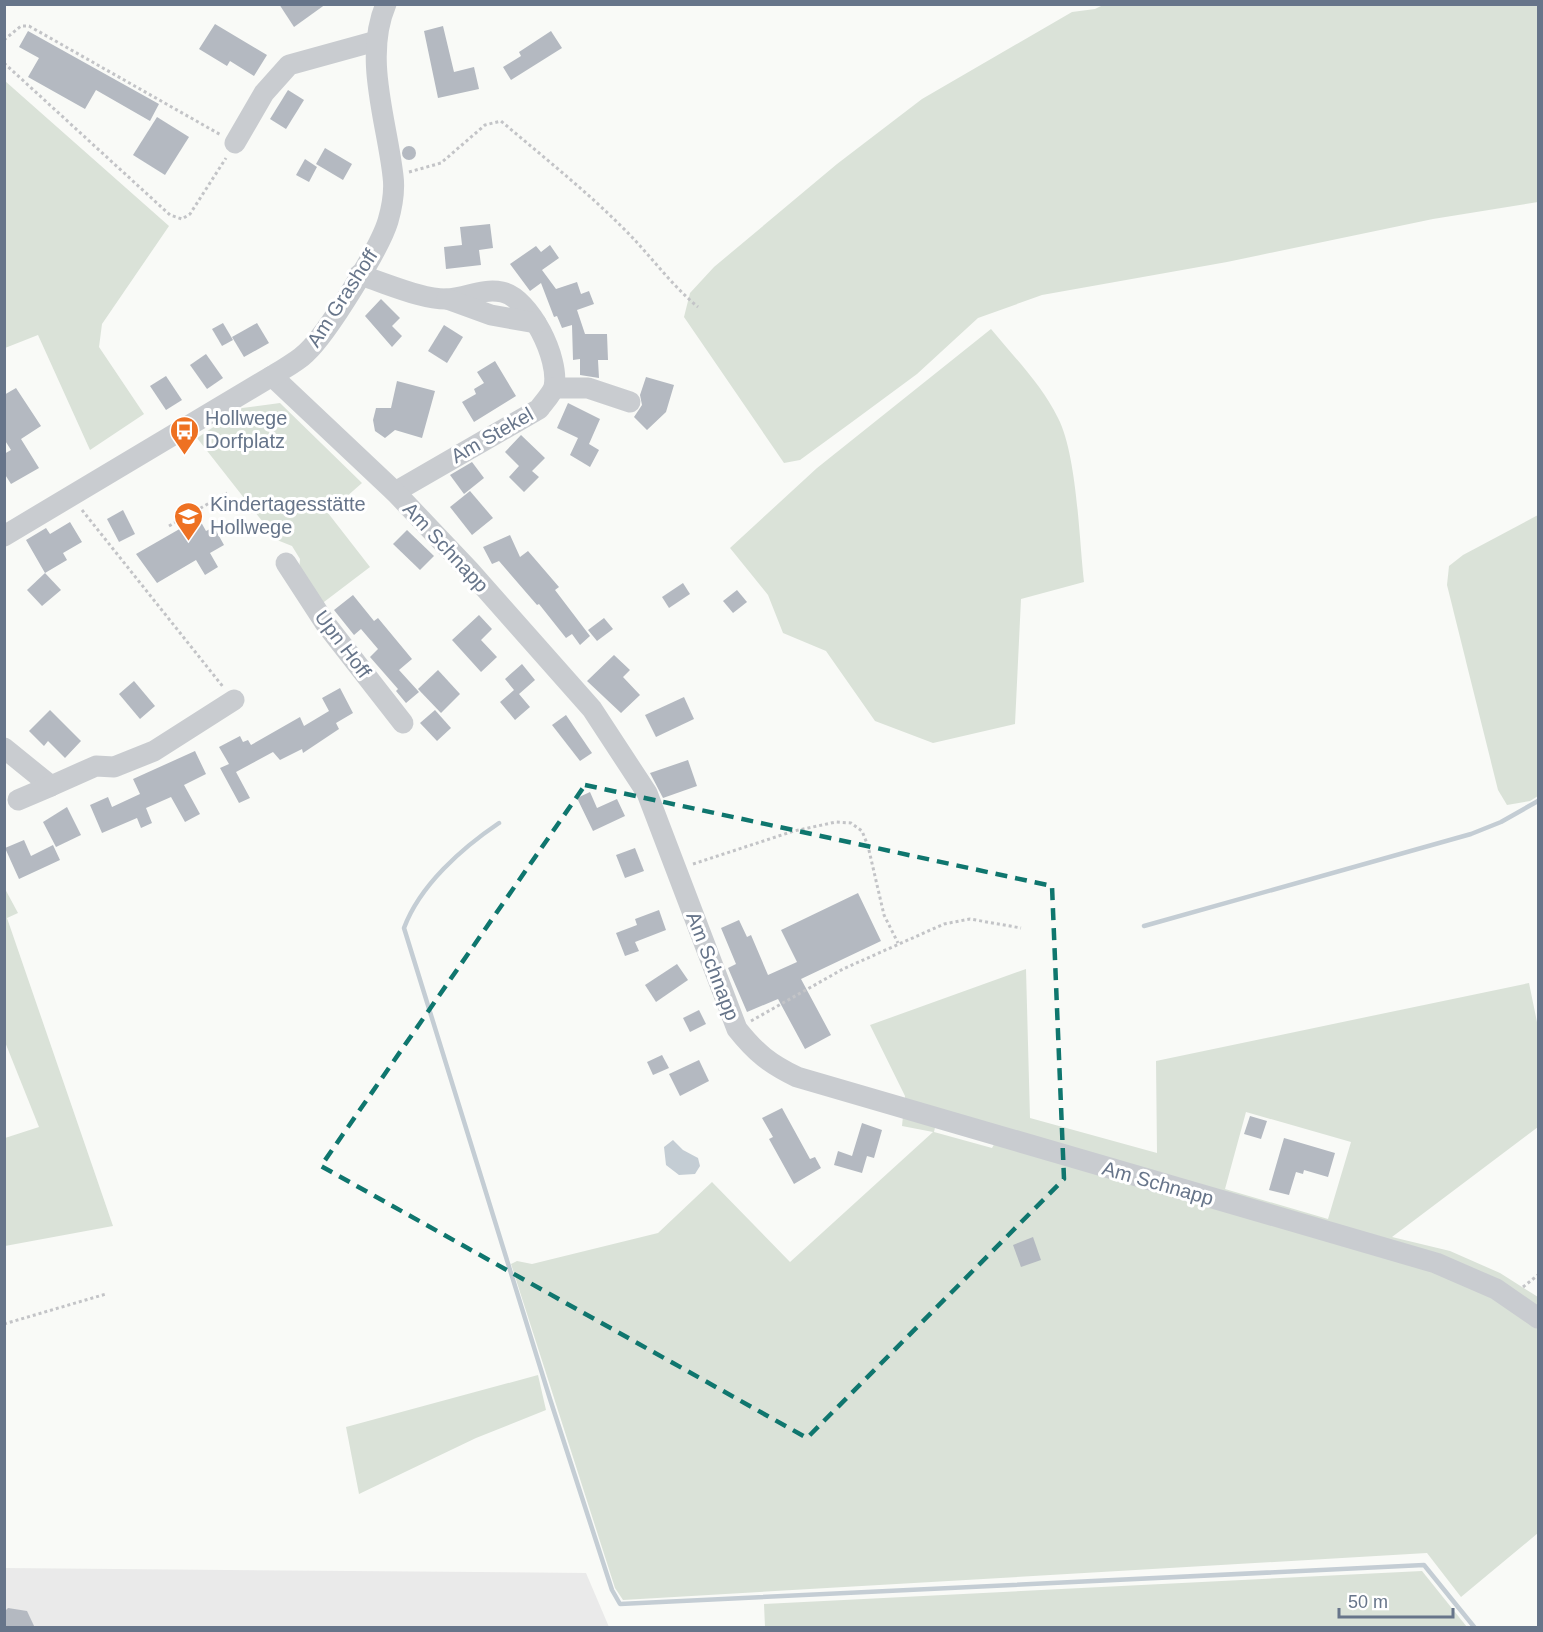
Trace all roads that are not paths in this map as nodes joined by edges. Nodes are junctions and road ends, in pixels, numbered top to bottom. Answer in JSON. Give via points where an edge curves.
{"nodes":[{"id":1,"x":386,"y":4,"type":"edge"},
{"id":2,"x":376,"y":41,"type":"junction"},
{"id":3,"x":235,"y":143,"type":"road end"},
{"id":4,"x":359,"y":274,"type":"junction"},
{"id":5,"x":272,"y":376,"type":"junction"},
{"id":6,"x":554,"y":388,"type":"junction"},
{"id":7,"x":630,"y":402,"type":"dead end"},
{"id":8,"x":395,"y":492,"type":"junction"},
{"id":9,"x":4,"y":536,"type":"edge"},
{"id":10,"x":286,"y":563,"type":"dead end"},
{"id":11,"x":234,"y":700,"type":"road end"},
{"id":12,"x":403,"y":723,"type":"dead end"},
{"id":13,"x":4,"y":748,"type":"edge"},
{"id":14,"x":51,"y":786,"type":"junction"},
{"id":15,"x":18,"y":800,"type":"dead end"},
{"id":16,"x":1539,"y":1318,"type":"edge"}],
"edges":[{"from":1,"to":2,"type":"street","name":"Am Grashoff"},
{"from":2,"to":3,"type":"street","via":[[289,65],[264,93]]},
{"from":2,"to":4,"type":"street","name":"Am Grashoff","via":[[393,176],[392,204],[388,223]]},
{"from":4,"to":5,"type":"street","name":"Am Grashoff","via":[[306,353]]},
{"from":4,"to":6,"type":"street","via":[[447,299],[476,292],[502,292],[518,299],[536,323],[554,366]]},
{"from":5,"to":8,"type":"street","name":"Am Schnapp"},
{"from":5,"to":9,"type":"street","name":"Am Grashoff"},
{"from":6,"to":7,"type":"street","via":[[588,388]]},
{"from":6,"to":8,"type":"street","name":"Am Stekel","via":[[539,410]]},
{"from":8,"to":16,"type":"street","name":"Am Schnapp","via":[[592,709],[647,794],[737,1029],[771,1064],[797,1077],[1436,1263],[1496,1289]]},
{"from":10,"to":12,"type":"street","name":"Upn Hoff","via":[[324,623]]},
{"from":11,"to":14,"type":"street","via":[[154,751],[114,767],[96,766]]},
{"from":13,"to":14,"type":"street"},
{"from":14,"to":15,"type":"street"}]}
